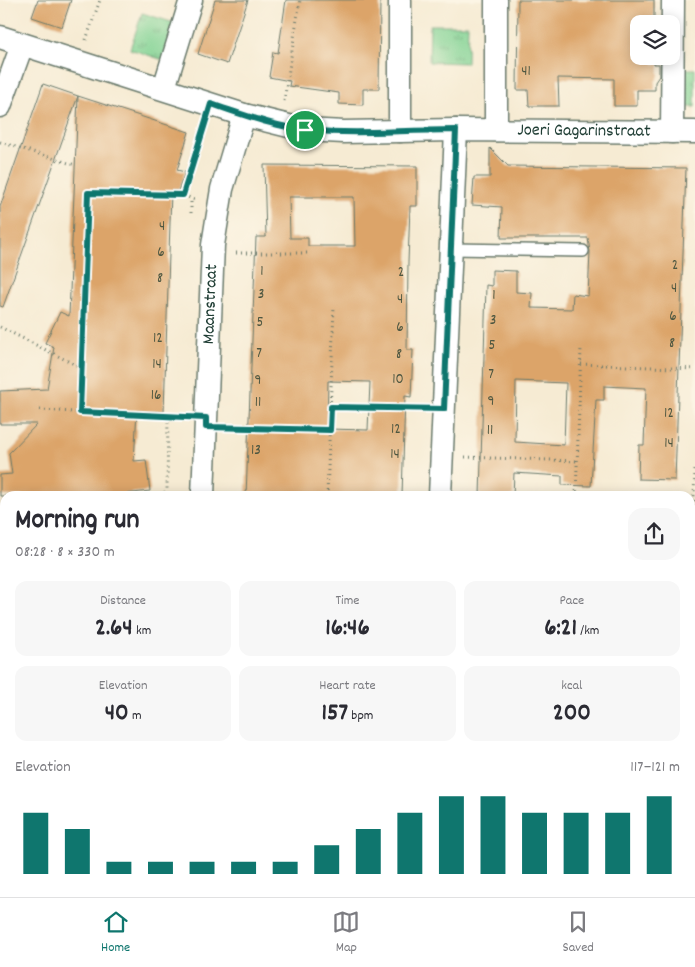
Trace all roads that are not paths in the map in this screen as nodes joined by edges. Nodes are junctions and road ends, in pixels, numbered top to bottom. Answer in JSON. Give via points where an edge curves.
{"nodes":[{"id":1,"x":190,"y":0,"type":"edge"},
{"id":2,"x":400,"y":0,"type":"edge"},
{"id":3,"x":496,"y":0,"type":"edge"},
{"id":4,"x":673,"y":0,"type":"edge"},
{"id":5,"x":0,"y":37,"type":"edge"},
{"id":6,"x":22,"y":45,"type":"junction"},
{"id":7,"x":164,"y":88,"type":"junction"},
{"id":8,"x":0,"y":106,"type":"edge"},
{"id":9,"x":244,"y":115,"type":"junction"},
{"id":10,"x":400,"y":130,"type":"junction"},
{"id":11,"x":456,"y":130,"type":"junction"},
{"id":12,"x":496,"y":130,"type":"junction"},
{"id":13,"x":672,"y":132,"type":"junction"},
{"id":14,"x":695,"y":132,"type":"edge"},
{"id":15,"x":451,"y":249,"type":"junction"},
{"id":16,"x":583,"y":251,"type":"dead end"},
{"id":17,"x":203,"y":491,"type":"edge"},
{"id":18,"x":440,"y":491,"type":"edge"}],
"edges":[{"from":1,"to":7,"type":"street"},
{"from":2,"to":10,"type":"street"},
{"from":3,"to":12,"type":"street","name":"Joeri Gagarinstraat"},
{"from":4,"to":13,"type":"street","name":"Joeri Gagarinstraat"},
{"from":5,"to":6,"type":"street","name":"Joeri Gagarinstraat"},
{"from":6,"to":7,"type":"street","name":"Joeri Gagarinstraat"},
{"from":6,"to":8,"type":"street"},
{"from":7,"to":9,"type":"street","name":"Joeri Gagarinstraat"},
{"from":9,"to":10,"type":"street","name":"Joeri Gagarinstraat","via":[[305,130]]},
{"from":9,"to":17,"type":"street","name":"Maanstraat","via":[[222,189],[213,253]]},
{"from":10,"to":11,"type":"street","name":"Joeri Gagarinstraat"},
{"from":11,"to":12,"type":"street","name":"Joeri Gagarinstraat"},
{"from":11,"to":15,"type":"street"},
{"from":12,"to":13,"type":"street","name":"Joeri Gagarinstraat"},
{"from":13,"to":14,"type":"street","name":"Joeri Gagarinstraat"},
{"from":15,"to":16,"type":"lane"},
{"from":15,"to":18,"type":"street"}]}
